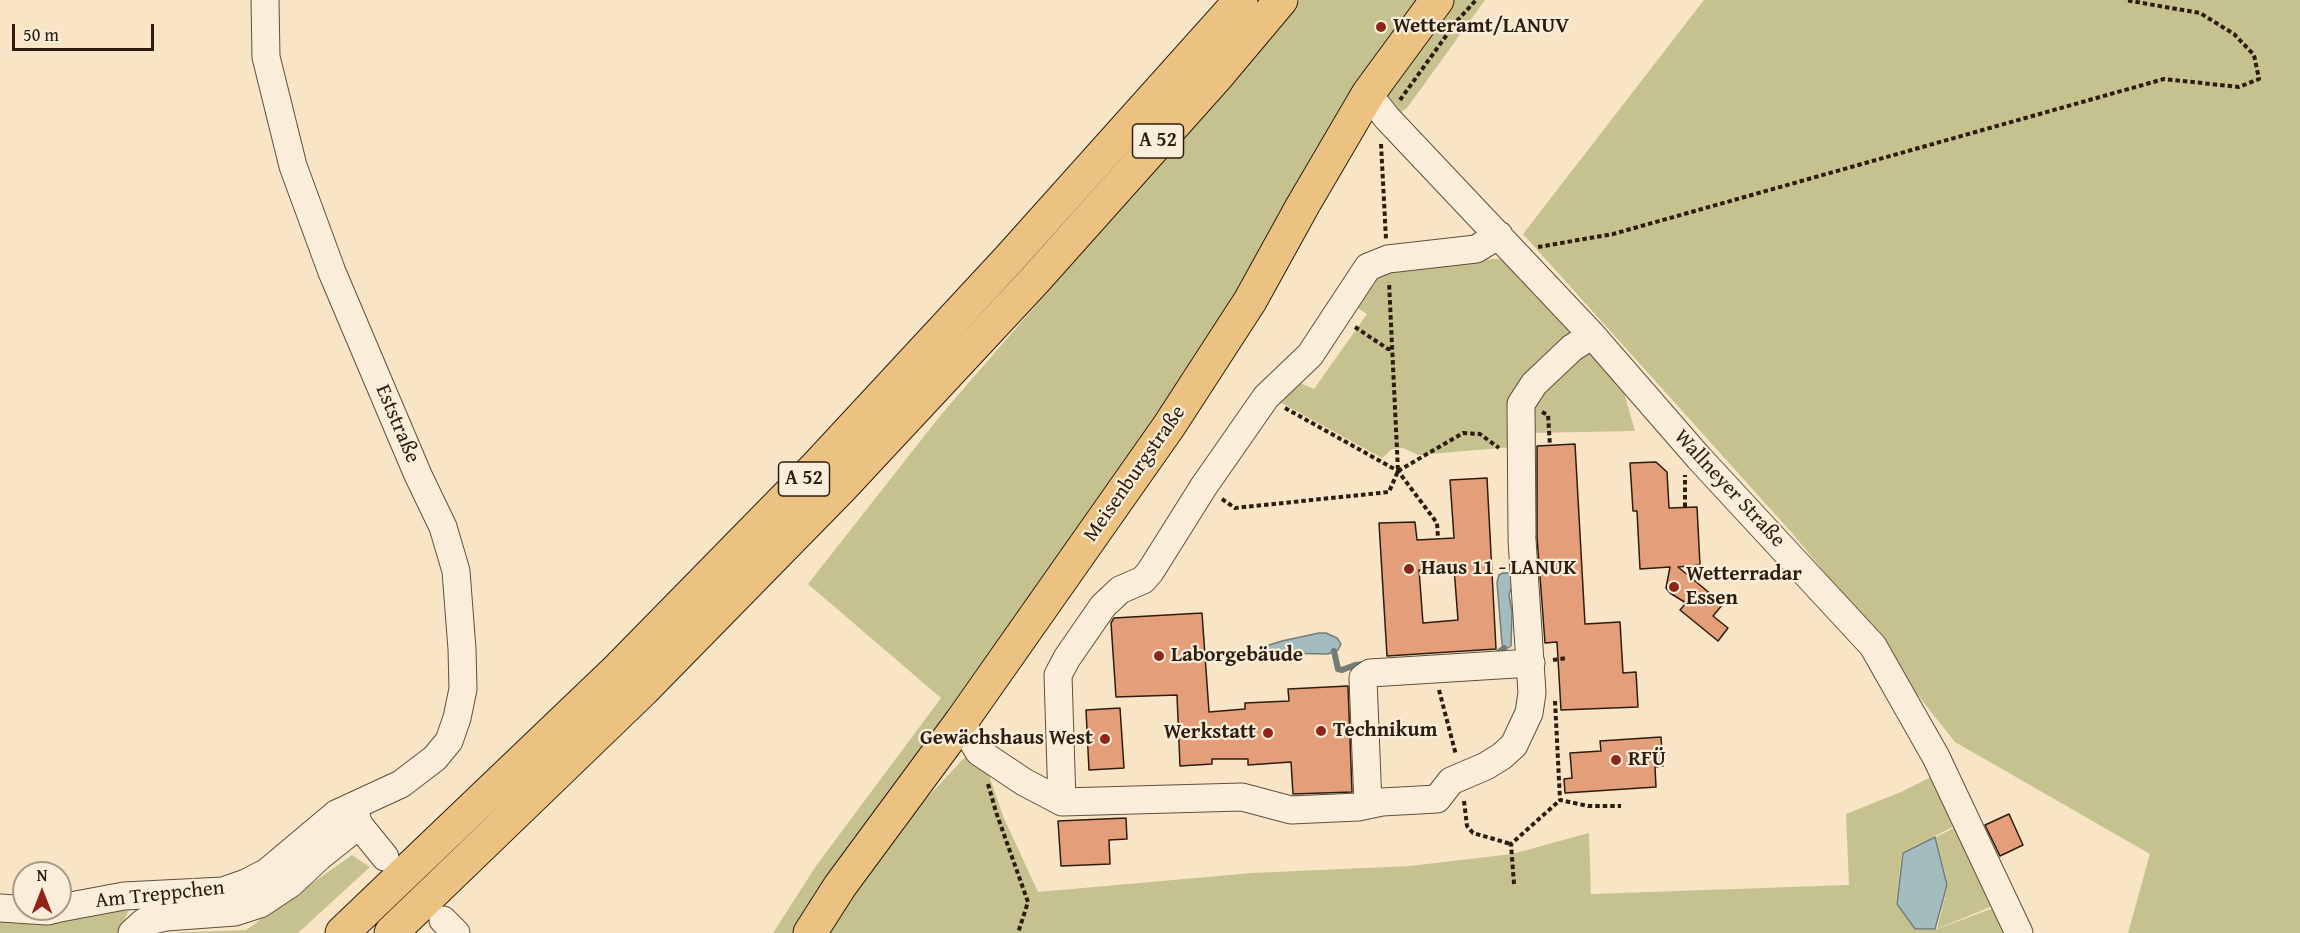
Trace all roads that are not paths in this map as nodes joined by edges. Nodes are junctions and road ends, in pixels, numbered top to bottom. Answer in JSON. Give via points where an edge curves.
{"nodes":[{"id":1,"x":265,"y":0,"type":"edge"},
{"id":2,"x":1241,"y":0,"type":"edge"},
{"id":3,"x":1281,"y":0,"type":"edge"},
{"id":4,"x":1437,"y":0,"type":"edge"},
{"id":5,"x":1378,"y":106,"type":"junction"},
{"id":6,"x":1506,"y":243,"type":"junction"},
{"id":7,"x":1592,"y":335,"type":"junction"},
{"id":8,"x":1542,"y":667,"type":"junction"},
{"id":9,"x":961,"y":722,"type":"junction"},
{"id":10,"x":1062,"y":802,"type":"junction"},
{"id":11,"x":1368,"y":805,"type":"junction"},
{"id":12,"x":356,"y":815,"type":"junction"},
{"id":13,"x":385,"y":857,"type":"dead end"},
{"id":14,"x":72,"y":906,"type":"edge"},
{"id":15,"x":132,"y":933,"type":"edge"},
{"id":16,"x":342,"y":933,"type":"edge"},
{"id":17,"x":391,"y":933,"type":"edge"},
{"id":18,"x":810,"y":933,"type":"edge"},
{"id":19,"x":2019,"y":933,"type":"edge"}],
"edges":[{"from":1,"to":12,"type":"street","name":"Eststraße","via":[[266,57],[293,166],[332,272],[443,527],[456,571],[463,689],[449,741],[435,758]]},
{"from":2,"to":16,"type":"main road","number":"A 52","via":[[1010,259],[817,466],[615,672]]},
{"from":3,"to":17,"type":"main road","number":"A 52","via":[[1034,281],[840,489],[643,690]]},
{"from":4,"to":5,"type":"main road","name":"Meisenburgstraße"},
{"from":5,"to":6,"type":"street","name":"Wallneyer Straße"},
{"from":5,"to":9,"type":"main road","name":"Meisenburgstraße","via":[[1303,205],[1250,301],[1169,426]]},
{"from":6,"to":7,"type":"street","name":"Wallneyer Straße"},
{"from":6,"to":10,"type":"street","via":[[1388,259],[1377,262],[1363,274],[1310,355],[1266,397],[1150,572],[1103,606],[1067,658],[1058,675]]},
{"from":7,"to":8,"type":"street","via":[[1534,384],[1521,404],[1522,537]]},
{"from":7,"to":19,"type":"street","name":"Wallneyer Straße","via":[[1699,458],[1873,646],[1936,757]]},
{"from":8,"to":11,"type":"street","via":[[1529,713],[1514,745],[1502,756],[1451,781],[1437,798]]},
{"from":8,"to":11,"type":"street","via":[[1434,669],[1370,673],[1363,678]]},
{"from":9,"to":10,"type":"street","via":[[979,752]]},
{"from":9,"to":18,"type":"main road","name":"Meisenburgstraße"},
{"from":10,"to":11,"type":"street","via":[[1242,797],[1292,810]]},
{"from":12,"to":13,"type":"street"},
{"from":12,"to":14,"type":"street","name":"Am Treppchen","via":[[336,814],[267,872],[223,891],[124,896]]},
{"from":12,"to":15,"type":"street","via":[[290,884],[260,904],[235,912],[166,917],[144,922]]}]}
